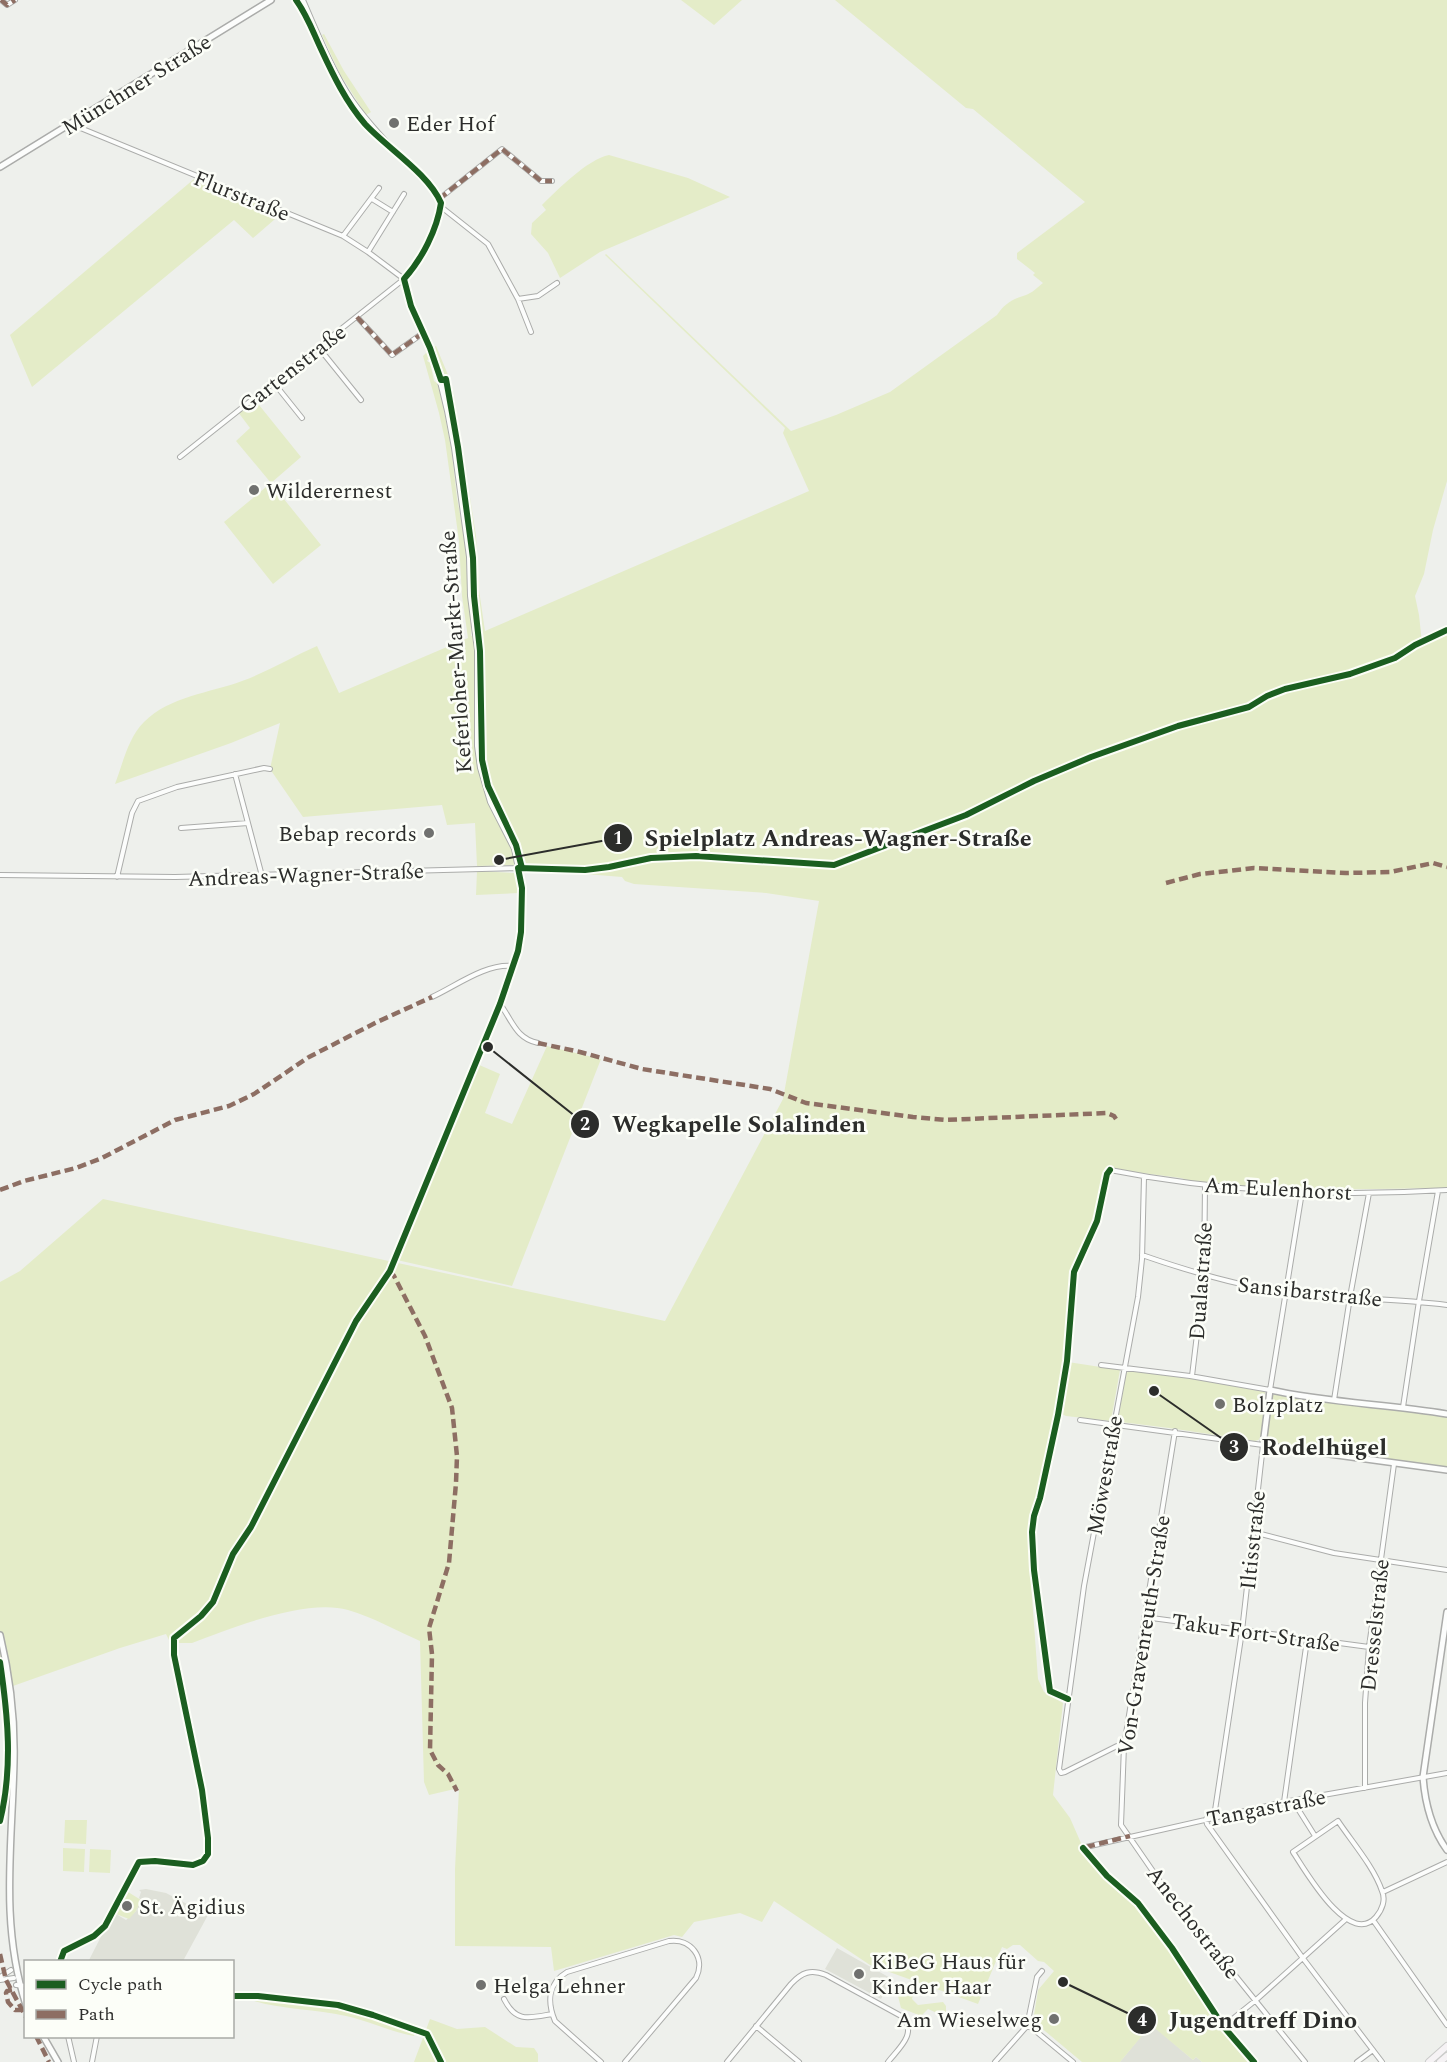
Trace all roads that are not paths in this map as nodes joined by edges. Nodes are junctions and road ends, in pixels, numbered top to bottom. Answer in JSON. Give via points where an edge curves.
{"nodes":[{"id":1,"x":1,"y":0,"type":"edge"},
{"id":2,"x":15,"y":0,"type":"edge"},
{"id":3,"x":271,"y":0,"type":"edge"},
{"id":4,"x":303,"y":0,"type":"edge"},
{"id":5,"x":75,"y":122,"type":"junction"},
{"id":6,"x":0,"y":167,"type":"edge"},
{"id":7,"x":552,"y":181,"type":"dead end"},
{"id":8,"x":379,"y":188,"type":"dead end"},
{"id":9,"x":404,"y":194,"type":"dead end"},
{"id":10,"x":372,"y":199,"type":"junction"},
{"id":11,"x":439,"y":199,"type":"junction"},
{"id":12,"x":440,"y":206,"type":"junction"},
{"id":13,"x":393,"y":212,"type":"junction"},
{"id":14,"x":343,"y":236,"type":"junction"},
{"id":15,"x":368,"y":252,"type":"junction"},
{"id":16,"x":404,"y":279,"type":"junction"},
{"id":17,"x":557,"y":283,"type":"dead end"},
{"id":18,"x":518,"y":299,"type":"junction"},
{"id":19,"x":357,"y":317,"type":"junction"},
{"id":20,"x":423,"y":333,"type":"junction"},
{"id":21,"x":531,"y":333,"type":"dead end"},
{"id":22,"x":319,"y":348,"type":"junction"},
{"id":23,"x":274,"y":383,"type":"junction"},
{"id":24,"x":361,"y":400,"type":"dead end"},
{"id":25,"x":302,"y":418,"type":"dead end"},
{"id":26,"x":180,"y":457,"type":"dead end"},
{"id":27,"x":270,"y":769,"type":"dead end"},
{"id":28,"x":235,"y":774,"type":"junction"},
{"id":29,"x":248,"y":823,"type":"junction"},
{"id":30,"x":181,"y":828,"type":"dead end"},
{"id":31,"x":518,"y":868,"type":"junction"},
{"id":32,"x":0,"y":875,"type":"edge"},
{"id":33,"x":262,"y":876,"type":"junction"},
{"id":34,"x":117,"y":877,"type":"junction"},
{"id":35,"x":513,"y":966,"type":"junction"},
{"id":36,"x":432,"y":997,"type":"dead end"},
{"id":37,"x":500,"y":1004,"type":"junction"},
{"id":38,"x":538,"y":1043,"type":"dead end"},
{"id":39,"x":480,"y":1051,"type":"dead end"},
{"id":40,"x":1110,"y":1170,"type":"dead end"},
{"id":41,"x":1144,"y":1177,"type":"junction"},
{"id":42,"x":1205,"y":1186,"type":"junction"},
{"id":43,"x":1447,"y":1190,"type":"edge"},
{"id":44,"x":1438,"y":1191,"type":"junction"},
{"id":45,"x":1302,"y":1192,"type":"junction"},
{"id":46,"x":1369,"y":1192,"type":"junction"},
{"id":47,"x":1142,"y":1255,"type":"junction"},
{"id":48,"x":1204,"y":1276,"type":"junction"},
{"id":49,"x":1285,"y":1292,"type":"junction"},
{"id":50,"x":1350,"y":1297,"type":"junction"},
{"id":51,"x":1419,"y":1301,"type":"junction"},
{"id":52,"x":1447,"y":1305,"type":"edge"},
{"id":53,"x":1101,"y":1365,"type":"dead end"},
{"id":54,"x":1124,"y":1368,"type":"junction"},
{"id":55,"x":1192,"y":1376,"type":"junction"},
{"id":56,"x":1270,"y":1390,"type":"junction"},
{"id":57,"x":1334,"y":1400,"type":"junction"},
{"id":58,"x":1403,"y":1407,"type":"junction"},
{"id":59,"x":1447,"y":1414,"type":"edge"},
{"id":60,"x":1080,"y":1420,"type":"dead end"},
{"id":61,"x":1114,"y":1423,"type":"junction"},
{"id":62,"x":1175,"y":1431,"type":"junction"},
{"id":63,"x":1263,"y":1445,"type":"junction"},
{"id":64,"x":1394,"y":1464,"type":"junction"},
{"id":65,"x":1447,"y":1470,"type":"edge"},
{"id":66,"x":1253,"y":1532,"type":"junction"},
{"id":67,"x":1381,"y":1559,"type":"junction"},
{"id":68,"x":1447,"y":1570,"type":"edge"},
{"id":69,"x":1447,"y":1612,"type":"edge"},
{"id":70,"x":1144,"y":1617,"type":"junction"},
{"id":71,"x":1242,"y":1631,"type":"junction"},
{"id":72,"x":0,"y":1635,"type":"edge"},
{"id":73,"x":1307,"y":1640,"type":"junction"},
{"id":74,"x":1369,"y":1647,"type":"junction"},
{"id":75,"x":1124,"y":1746,"type":"junction"},
{"id":76,"x":1447,"y":1773,"type":"edge"},
{"id":77,"x":1423,"y":1777,"type":"junction"},
{"id":78,"x":1365,"y":1788,"type":"junction"},
{"id":79,"x":1293,"y":1801,"type":"junction"},
{"id":80,"x":1284,"y":1802,"type":"junction"},
{"id":81,"x":1214,"y":1817,"type":"junction"},
{"id":82,"x":1206,"y":1819,"type":"junction"},
{"id":83,"x":1130,"y":1836,"type":"junction"},
{"id":84,"x":1315,"y":1836,"type":"junction"},
{"id":85,"x":1086,"y":1846,"type":"dead end"},
{"id":86,"x":1447,"y":1850,"type":"edge"},
{"id":87,"x":139,"y":1862,"type":"dead end"},
{"id":88,"x":1447,"y":1862,"type":"edge"},
{"id":89,"x":3,"y":1874,"type":"dead end"},
{"id":90,"x":1383,"y":1892,"type":"junction"},
{"id":91,"x":1345,"y":1920,"type":"junction"},
{"id":92,"x":1373,"y":1920,"type":"junction"},
{"id":93,"x":6,"y":1950,"type":"dead end"},
{"id":94,"x":1302,"y":1957,"type":"junction"},
{"id":95,"x":61,"y":1960,"type":"edge"},
{"id":96,"x":11,"y":1970,"type":"junction"},
{"id":97,"x":1042,"y":1971,"type":"dead end"},
{"id":98,"x":0,"y":1978,"type":"edge"},
{"id":99,"x":14,"y":1978,"type":"junction"},
{"id":100,"x":16,"y":1985,"type":"junction"},
{"id":101,"x":24,"y":1986,"type":"edge"},
{"id":102,"x":504,"y":1999,"type":"dead end"},
{"id":103,"x":1256,"y":2000,"type":"junction"},
{"id":104,"x":24,"y":2001,"type":"edge"},
{"id":105,"x":552,"y":2014,"type":"junction"},
{"id":106,"x":1225,"y":2025,"type":"dead end"},
{"id":107,"x":1447,"y":2025,"type":"edge"},
{"id":108,"x":756,"y":2026,"type":"junction"},
{"id":109,"x":1027,"y":2026,"type":"junction"},
{"id":110,"x":44,"y":2038,"type":"edge"},
{"id":111,"x":68,"y":2038,"type":"edge"},
{"id":112,"x":97,"y":2038,"type":"edge"},
{"id":113,"x":1447,"y":2046,"type":"edge"},
{"id":114,"x":1373,"y":2050,"type":"junction"},
{"id":115,"x":1447,"y":2056,"type":"edge"},
{"id":116,"x":58,"y":2062,"type":"edge"},
{"id":117,"x":74,"y":2062,"type":"edge"},
{"id":118,"x":92,"y":2062,"type":"edge"},
{"id":119,"x":602,"y":2062,"type":"edge"},
{"id":120,"x":625,"y":2062,"type":"edge"},
{"id":121,"x":727,"y":2062,"type":"edge"},
{"id":122,"x":799,"y":2062,"type":"edge"},
{"id":123,"x":888,"y":2062,"type":"edge"},
{"id":124,"x":995,"y":2062,"type":"edge"},
{"id":125,"x":1073,"y":2062,"type":"edge"},
{"id":126,"x":1305,"y":2062,"type":"edge"},
{"id":127,"x":1357,"y":2062,"type":"edge"},
{"id":128,"x":1382,"y":2062,"type":"edge"},
{"id":129,"x":1429,"y":2062,"type":"edge"},
{"id":130,"x":1440,"y":2062,"type":"edge"}],
"edges":[{"from":1,"to":2,"type":"street","via":[[7,5]]},
{"from":3,"to":5,"type":"street","name":"Münchner Straße"},
{"from":4,"to":11,"type":"street","via":[[352,99]]},
{"from":5,"to":6,"type":"street","name":"Münchner Straße"},
{"from":5,"to":14,"type":"street","name":"Flurstraße","via":[[87,131]]},
{"from":7,"to":11,"type":"street","via":[[541,181],[502,149]]},
{"from":8,"to":10,"type":"street"},
{"from":9,"to":13,"type":"street"},
{"from":10,"to":13,"type":"street"},
{"from":10,"to":14,"type":"street"},
{"from":11,"to":12,"type":"street"},
{"from":12,"to":16,"type":"street","name":"Gartenstraße","via":[[429,242]]},
{"from":12,"to":18,"type":"street","via":[[488,244]]},
{"from":13,"to":15,"type":"street"},
{"from":14,"to":15,"type":"street","name":"Flurstraße"},
{"from":15,"to":16,"type":"street","name":"Flurstraße"},
{"from":16,"to":19,"type":"street","name":"Gartenstraße"},
{"from":16,"to":20,"type":"street","name":"Keferloher-Markt-Straße"},
{"from":17,"to":18,"type":"street","via":[[538,296]]},
{"from":18,"to":21,"type":"street"},
{"from":19,"to":20,"type":"street","via":[[392,355]]},
{"from":19,"to":22,"type":"street","name":"Gartenstraße"},
{"from":20,"to":31,"type":"street","name":"Keferloher-Markt-Straße","via":[[435,361],[447,411],[468,549],[477,650],[480,768],[484,788],[507,834]]},
{"from":22,"to":23,"type":"street","name":"Gartenstraße"},
{"from":22,"to":24,"type":"street"},
{"from":23,"to":25,"type":"street"},
{"from":23,"to":26,"type":"street","name":"Gartenstraße"},
{"from":27,"to":28,"type":"street"},
{"from":28,"to":29,"type":"street"},
{"from":28,"to":34,"type":"street","via":[[177,787],[138,801]]},
{"from":29,"to":30,"type":"street"},
{"from":29,"to":33,"type":"street"},
{"from":31,"to":33,"type":"street","name":"Andreas-Wagner-Straße"},
{"from":31,"to":35,"type":"street","name":"Keferloher-Markt-Straße","via":[[522,924]]},
{"from":32,"to":34,"type":"street","name":"Andreas-Wagner-Straße"},
{"from":33,"to":34,"type":"street","name":"Andreas-Wagner-Straße"},
{"from":35,"to":36,"type":"street","via":[[490,968]]},
{"from":35,"to":37,"type":"street","name":"Keferloher-Markt-Straße"},
{"from":37,"to":38,"type":"street","via":[[519,1034]]},
{"from":37,"to":39,"type":"street","name":"Keferloher-Markt-Straße"},
{"from":40,"to":41,"type":"street","name":"Am Eulenhorst"},
{"from":41,"to":42,"type":"street","name":"Am Eulenhorst"},
{"from":41,"to":47,"type":"street","name":"Möwestraße"},
{"from":42,"to":45,"type":"street","name":"Am Eulenhorst"},
{"from":42,"to":48,"type":"street","name":"Dualastraße"},
{"from":43,"to":44,"type":"street","name":"Am Eulenhorst"},
{"from":44,"to":46,"type":"street","name":"Am Eulenhorst"},
{"from":44,"to":51,"type":"street"},
{"from":45,"to":46,"type":"street","name":"Am Eulenhorst"},
{"from":45,"to":49,"type":"street","name":"Iltisstraße"},
{"from":46,"to":50,"type":"street"},
{"from":47,"to":48,"type":"street","name":"Sansibarstraße"},
{"from":47,"to":54,"type":"street","name":"Möwestraße"},
{"from":48,"to":49,"type":"street","name":"Sansibarstraße"},
{"from":48,"to":55,"type":"street","name":"Dualastraße"},
{"from":49,"to":50,"type":"street","name":"Sansibarstraße"},
{"from":49,"to":56,"type":"street","name":"Iltisstraße"},
{"from":50,"to":51,"type":"street","name":"Sansibarstraße"},
{"from":50,"to":57,"type":"street"},
{"from":51,"to":52,"type":"street","name":"Sansibarstraße"},
{"from":51,"to":58,"type":"street"},
{"from":53,"to":54,"type":"street"},
{"from":54,"to":55,"type":"street"},
{"from":54,"to":61,"type":"street","name":"Möwestraße"},
{"from":55,"to":56,"type":"street"},
{"from":56,"to":57,"type":"street"},
{"from":56,"to":63,"type":"street","name":"Iltisstraße"},
{"from":57,"to":58,"type":"street"},
{"from":58,"to":59,"type":"street"},
{"from":60,"to":61,"type":"street"},
{"from":61,"to":62,"type":"street"},
{"from":61,"to":75,"type":"street","name":"Möwestraße","via":[[1084,1586],[1059,1764],[1061,1773]]},
{"from":62,"to":63,"type":"street"},
{"from":62,"to":70,"type":"street","name":"Von-Gravenreuth-Straße"},
{"from":63,"to":64,"type":"street"},
{"from":63,"to":66,"type":"street","name":"Iltisstraße"},
{"from":64,"to":65,"type":"street"},
{"from":64,"to":67,"type":"street","name":"Dresselstraße"},
{"from":66,"to":67,"type":"street","via":[[1334,1553]]},
{"from":66,"to":71,"type":"street","name":"Iltisstraße"},
{"from":67,"to":68,"type":"street"},
{"from":67,"to":74,"type":"street","name":"Dresselstraße"},
{"from":69,"to":77,"type":"street"},
{"from":70,"to":71,"type":"street","name":"Taku-Fort-Straße"},
{"from":70,"to":75,"type":"street","name":"Von-Gravenreuth-Straße"},
{"from":71,"to":73,"type":"street","name":"Taku-Fort-Straße"},
{"from":71,"to":81,"type":"street","name":"Iltisstraße"},
{"from":72,"to":89,"type":"street","via":[[14,1746]]},
{"from":73,"to":74,"type":"street","name":"Taku-Fort-Straße"},
{"from":73,"to":80,"type":"street"},
{"from":74,"to":78,"type":"street","name":"Dresselstraße"},
{"from":75,"to":83,"type":"street","name":"Von-Gravenreuth-Straße","via":[[1120,1819]]},
{"from":76,"to":77,"type":"street","name":"Tangastraße"},
{"from":77,"to":78,"type":"street","name":"Tangastraße"},
{"from":77,"to":86,"type":"street","via":[[1431,1821]]},
{"from":78,"to":79,"type":"street","name":"Tangastraße"},
{"from":79,"to":80,"type":"street","name":"Tangastraße"},
{"from":79,"to":84,"type":"street"},
{"from":80,"to":81,"type":"street","name":"Tangastraße"},
{"from":81,"to":82,"type":"street","name":"Tangastraße"},
{"from":82,"to":83,"type":"street","name":"Tangastraße"},
{"from":82,"to":94,"type":"street"},
{"from":83,"to":85,"type":"street","name":"Tangastraße"},
{"from":83,"to":103,"type":"street","name":"Anechostraße","via":[[1188,1922]]},
{"from":84,"to":90,"type":"street","via":[[1338,1821]]},
{"from":84,"to":91,"type":"street","via":[[1293,1852]]},
{"from":87,"to":95,"type":"street","via":[[105,1926],[64,1951]]},
{"from":88,"to":90,"type":"street"},
{"from":90,"to":92,"type":"street","via":[[1382,1906]]},
{"from":91,"to":92,"type":"street","via":[[1358,1924]]},
{"from":91,"to":94,"type":"street"},
{"from":92,"to":107,"type":"street"},
{"from":93,"to":96,"type":"street"},
{"from":94,"to":103,"type":"street"},
{"from":94,"to":114,"type":"street"},
{"from":96,"to":98,"type":"street"},
{"from":96,"to":99,"type":"street"},
{"from":97,"to":109,"type":"street","via":[[1037,1977]]},
{"from":98,"to":99,"type":"street"},
{"from":99,"to":100,"type":"street"},
{"from":100,"to":101,"type":"street"},
{"from":100,"to":104,"type":"street"},
{"from":102,"to":105,"type":"street","via":[[520,2017]]},
{"from":103,"to":106,"type":"street"},
{"from":103,"to":126,"type":"street","name":"Anechostraße"},
{"from":105,"to":119,"type":"street","via":[[557,2024]]},
{"from":105,"to":120,"type":"street","via":[[552,1987],[567,1972],[669,1941],[688,1944],[699,1960],[696,1978]]},
{"from":108,"to":121,"type":"street"},
{"from":108,"to":122,"type":"street"},
{"from":108,"to":123,"type":"street","via":[[796,1978],[818,1972],[897,2012],[907,2021],[908,2037]]},
{"from":109,"to":124,"type":"street"},
{"from":109,"to":125,"type":"street"},
{"from":110,"to":116,"type":"street"},
{"from":111,"to":117,"type":"street"},
{"from":112,"to":118,"type":"street"},
{"from":113,"to":129,"type":"main road"},
{"from":114,"to":127,"type":"street"},
{"from":114,"to":128,"type":"street"},
{"from":115,"to":130,"type":"main road"}]}
